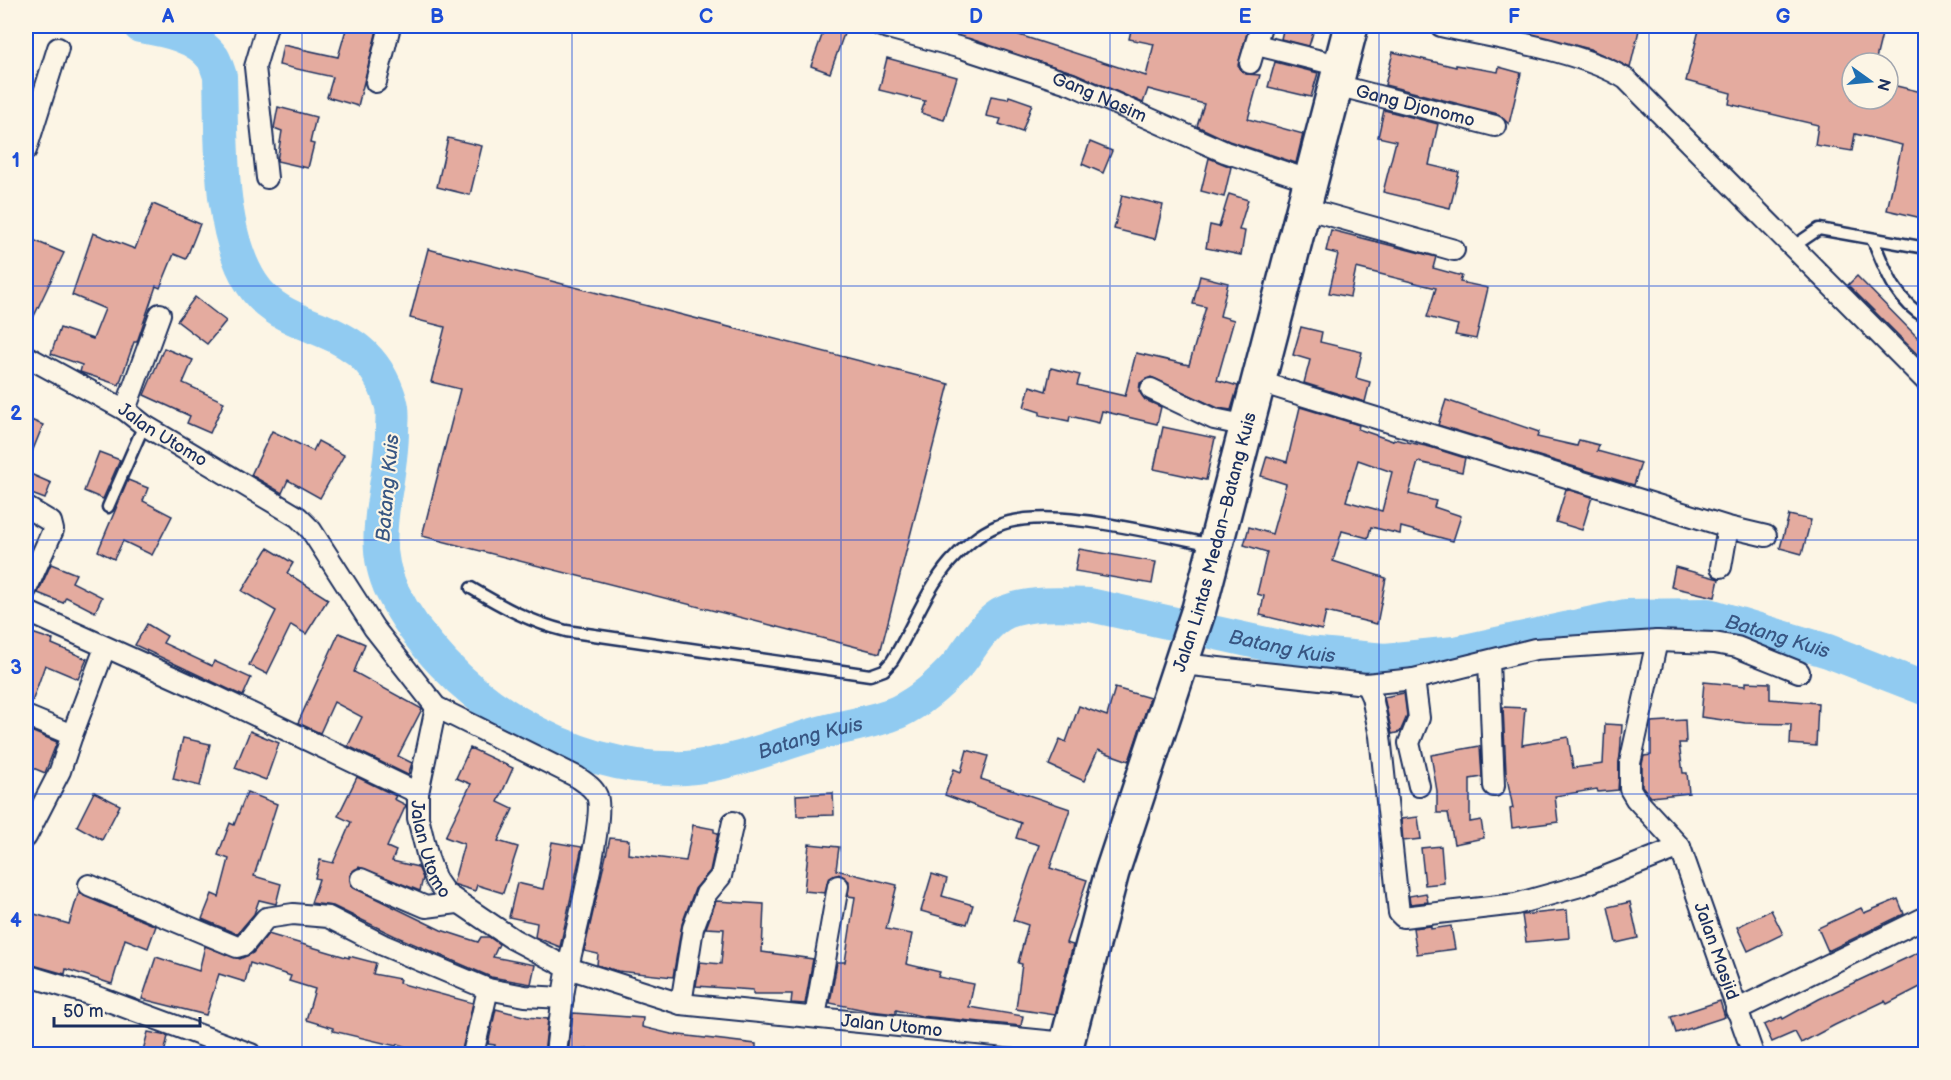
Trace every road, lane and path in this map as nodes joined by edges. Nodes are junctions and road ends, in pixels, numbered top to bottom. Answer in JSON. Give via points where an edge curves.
{"nodes":[{"id":1,"x":267,"y":26,"type":"edge"},
{"id":2,"x":390,"y":26,"type":"edge"},
{"id":3,"x":881,"y":26,"type":"edge"},
{"id":4,"x":1261,"y":26,"type":"edge"},
{"id":5,"x":1351,"y":26,"type":"edge"},
{"id":6,"x":1441,"y":26,"type":"edge"},
{"id":7,"x":58,"y":48,"type":"dead end"},
{"id":8,"x":1338,"y":75,"type":"junction"},
{"id":9,"x":376,"y":82,"type":"dead end"},
{"id":10,"x":1495,"y":126,"type":"dead end"},
{"id":11,"x":26,"y":150,"type":"edge"},
{"id":12,"x":267,"y":178,"type":"dead end"},
{"id":13,"x":1308,"y":195,"type":"junction"},
{"id":14,"x":1873,"y":240,"type":"junction"},
{"id":15,"x":1926,"y":248,"type":"edge"},
{"id":16,"x":1791,"y":249,"type":"junction"},
{"id":17,"x":1454,"y":250,"type":"dead end"},
{"id":18,"x":160,"y":314,"type":"dead end"},
{"id":19,"x":1926,"y":318,"type":"edge"},
{"id":20,"x":26,"y":356,"type":"edge"},
{"id":21,"x":1926,"y":381,"type":"edge"},
{"id":22,"x":1260,"y":382,"type":"junction"},
{"id":23,"x":1151,"y":390,"type":"dead end"},
{"id":24,"x":125,"y":410,"type":"junction"},
{"id":25,"x":144,"y":425,"type":"junction"},
{"id":26,"x":1248,"y":426,"type":"junction"},
{"id":27,"x":26,"y":507,"type":"edge"},
{"id":28,"x":108,"y":507,"type":"dead end"},
{"id":29,"x":1728,"y":527,"type":"junction"},
{"id":30,"x":1766,"y":536,"type":"dead end"},
{"id":31,"x":1216,"y":545,"type":"junction"},
{"id":32,"x":1720,"y":567,"type":"dead end"},
{"id":33,"x":471,"y":588,"type":"dead end"},
{"id":34,"x":26,"y":590,"type":"edge"},
{"id":35,"x":26,"y":611,"type":"edge"},
{"id":36,"x":1657,"y":640,"type":"junction"},
{"id":37,"x":105,"y":648,"type":"junction"},
{"id":38,"x":1185,"y":653,"type":"junction"},
{"id":39,"x":1489,"y":661,"type":"junction"},
{"id":40,"x":1799,"y":672,"type":"dead end"},
{"id":41,"x":1414,"y":680,"type":"junction"},
{"id":42,"x":1366,"y":684,"type":"junction"},
{"id":43,"x":436,"y":708,"type":"junction"},
{"id":44,"x":26,"y":716,"type":"edge"},
{"id":45,"x":72,"y":735,"type":"junction"},
{"id":46,"x":1419,"y":786,"type":"dead end"},
{"id":47,"x":1494,"y":786,"type":"dead end"},
{"id":48,"x":418,"y":793,"type":"junction"},
{"id":49,"x":733,"y":822,"type":"dead end"},
{"id":50,"x":26,"y":837,"type":"edge"},
{"id":51,"x":1680,"y":847,"type":"junction"},
{"id":52,"x":361,"y":879,"type":"dead end"},
{"id":53,"x":89,"y":885,"type":"dead end"},
{"id":54,"x":838,"y":886,"type":"dead end"},
{"id":55,"x":457,"y":903,"type":"junction"},
{"id":56,"x":1926,"y":917,"type":"edge"},
{"id":57,"x":568,"y":968,"type":"junction"},
{"id":58,"x":26,"y":975,"type":"edge"},
{"id":59,"x":488,"y":989,"type":"junction"},
{"id":60,"x":563,"y":998,"type":"junction"},
{"id":61,"x":681,"y":1004,"type":"junction"},
{"id":62,"x":1736,"y":1010,"type":"junction"},
{"id":63,"x":815,"y":1017,"type":"junction"},
{"id":64,"x":1065,"y":1049,"type":"edge"},
{"id":65,"x":251,"y":1054,"type":"edge"},
{"id":66,"x":473,"y":1054,"type":"edge"},
{"id":67,"x":556,"y":1054,"type":"edge"},
{"id":68,"x":1753,"y":1054,"type":"edge"}],
"edges":[{"from":1,"to":12,"type":"street","via":[[255,67]]},
{"from":2,"to":9,"type":"street"},
{"from":3,"to":13,"type":"street","name":"Gang Nasim","via":[[1071,84],[1225,152]]},
{"from":4,"to":8,"type":"street","name":"Gang Djonomo","via":[[1253,54]]},
{"from":5,"to":8,"type":"highway","name":"Jalan Lintas Medan–Batang Kuis"},
{"from":6,"to":16,"type":"street","via":[[1571,57],[1614,72],[1637,90]]},
{"from":7,"to":11,"type":"street"},
{"from":8,"to":10,"type":"street","name":"Gang Djonomo"},
{"from":8,"to":13,"type":"highway","name":"Jalan Lintas Medan–Batang Kuis"},
{"from":13,"to":17,"type":"street","name":"Gang Nasim"},
{"from":13,"to":22,"type":"highway","name":"Jalan Lintas Medan–Batang Kuis"},
{"from":14,"to":15,"type":"lane"},
{"from":14,"to":16,"type":"lane","via":[[1819,229]]},
{"from":14,"to":19,"type":"lane","via":[[1896,292],[1907,306]]},
{"from":16,"to":21,"type":"street"},
{"from":18,"to":24,"type":"street"},
{"from":20,"to":24,"type":"street","name":"Jalan Utomo"},
{"from":22,"to":26,"type":"highway","name":"Jalan Lintas Medan–Batang Kuis"},
{"from":22,"to":29,"type":"street"},
{"from":23,"to":26,"type":"street","via":[[1214,419]]},
{"from":24,"to":25,"type":"street","name":"Jalan Utomo"},
{"from":25,"to":28,"type":"lane"},
{"from":25,"to":43,"type":"street","name":"Jalan Utomo","via":[[298,517],[311,530],[374,628]]},
{"from":26,"to":31,"type":"highway","name":"Jalan Lintas Medan–Batang Kuis"},
{"from":27,"to":34,"type":"street","via":[[51,522],[53,530]]},
{"from":29,"to":30,"type":"street"},
{"from":29,"to":32,"type":"street"},
{"from":31,"to":33,"type":"lane","via":[[1063,519],[998,525],[950,561],[892,661],[884,670],[870,675],[566,631],[512,613]]},
{"from":31,"to":38,"type":"highway","name":"Jalan Lintas Medan–Batang Kuis"},
{"from":35,"to":37,"type":"street"},
{"from":36,"to":39,"type":"street","via":[[1535,649]]},
{"from":36,"to":40,"type":"street","via":[[1737,647]]},
{"from":36,"to":51,"type":"street","via":[[1631,757],[1629,783],[1636,800]]},
{"from":37,"to":45,"type":"street"},
{"from":37,"to":48,"type":"street"},
{"from":38,"to":42,"type":"street"},
{"from":38,"to":64,"type":"highway","name":"Jalan Lintas Medan–Batang Kuis","via":[[1112,872]]},
{"from":39,"to":41,"type":"street"},
{"from":39,"to":47,"type":"street"},
{"from":41,"to":42,"type":"street"},
{"from":41,"to":46,"type":"street","via":[[1419,717],[1409,743]]},
{"from":42,"to":51,"type":"street","via":[[1380,736],[1399,913],[1403,917],[1516,904],[1584,885]]},
{"from":43,"to":48,"type":"street","name":"Jalan Utomo"},
{"from":43,"to":57,"type":"street","via":[[577,777],[597,796],[594,848]]},
{"from":44,"to":45,"type":"street"},
{"from":45,"to":50,"type":"street","via":[[60,771]]},
{"from":48,"to":55,"type":"street","name":"Jalan Utomo","via":[[418,818],[428,858],[436,880]]},
{"from":49,"to":61,"type":"street","via":[[721,876],[706,894],[693,928]]},
{"from":51,"to":62,"type":"street","name":"Jalan Masjid"},
{"from":52,"to":55,"type":"street","via":[[426,907]]},
{"from":53,"to":59,"type":"street","via":[[237,947],[244,945],[259,924],[270,917],[328,917]]},
{"from":54,"to":63,"type":"street"},
{"from":55,"to":57,"type":"street","name":"Jalan Utomo"},
{"from":56,"to":62,"type":"street"},
{"from":57,"to":60,"type":"street"},
{"from":57,"to":61,"type":"street","name":"Jalan Utomo"},
{"from":58,"to":65,"type":"street","via":[[95,996]]},
{"from":59,"to":60,"type":"street"},
{"from":59,"to":66,"type":"street"},
{"from":60,"to":67,"type":"street"},
{"from":61,"to":63,"type":"street","name":"Jalan Utomo"},
{"from":62,"to":68,"type":"street","name":"Jalan Masjid"},
{"from":63,"to":64,"type":"street","name":"Jalan Utomo"}]}
